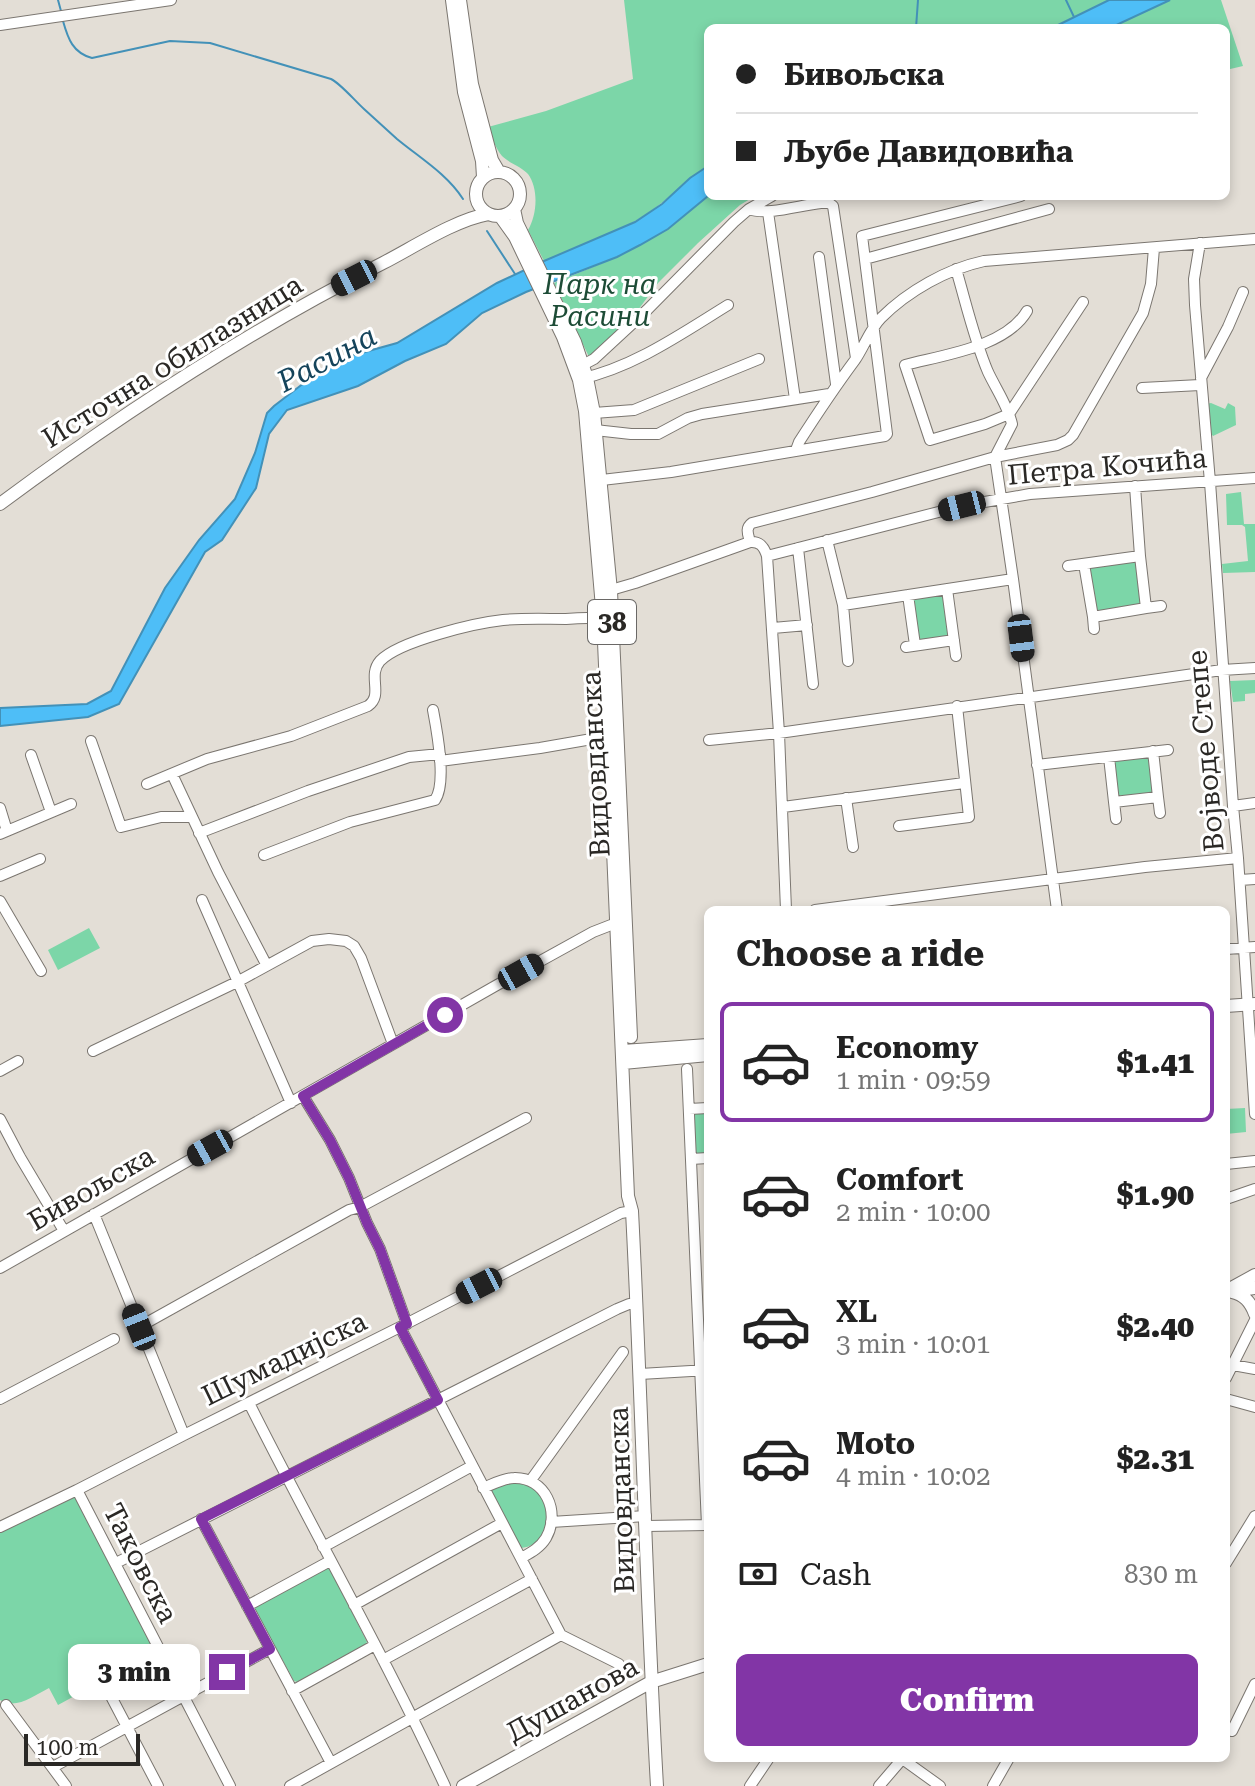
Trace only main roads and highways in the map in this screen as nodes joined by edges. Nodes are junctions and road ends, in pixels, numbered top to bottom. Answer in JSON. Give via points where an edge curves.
{"nodes":[{"id":1,"x":452,"y":0,"type":"edge"},
{"id":2,"x":460,"y":0,"type":"edge"},
{"id":3,"x":499,"y":172,"type":"junction"},
{"id":4,"x":483,"y":177,"type":"junction"},
{"id":5,"x":476,"y":200,"type":"junction"},
{"id":6,"x":514,"y":209,"type":"junction"},
{"id":7,"x":494,"y":215,"type":"junction"},
{"id":8,"x":461,"y":222,"type":"junction"},
{"id":9,"x":519,"y":235,"type":"junction"},
{"id":10,"x":581,"y":373,"type":"junction"},
{"id":11,"x":596,"y":481,"type":"junction"},
{"id":12,"x":0,"y":504,"type":"edge"},
{"id":13,"x":606,"y":592,"type":"junction"},
{"id":14,"x":612,"y":745,"type":"junction"},
{"id":15,"x":1230,"y":1006,"type":"edge"},
{"id":16,"x":1251,"y":1008,"type":"edge"},
{"id":17,"x":1230,"y":1012,"type":"edge"},
{"id":18,"x":704,"y":1046,"type":"edge"},
{"id":19,"x":704,"y":1055,"type":"edge"},
{"id":20,"x":627,"y":1057,"type":"junction"},
{"id":21,"x":1255,"y":1275,"type":"edge"},
{"id":22,"x":1255,"y":1287,"type":"edge"},
{"id":23,"x":1230,"y":1291,"type":"edge"},
{"id":24,"x":1230,"y":1292,"type":"edge"},
{"id":25,"x":1230,"y":1292,"type":"edge"},
{"id":26,"x":1254,"y":1317,"type":"edge"},
{"id":27,"x":704,"y":1665,"type":"edge"},
{"id":28,"x":651,"y":1682,"type":"junction"},
{"id":29,"x":463,"y":1786,"type":"edge"},
{"id":30,"x":657,"y":1786,"type":"edge"}],
"edges":[{"from":1,"to":4,"type":"main road","via":[[464,92]]},
{"from":2,"to":3,"type":"main road","via":[[472,84]]},
{"from":3,"to":4,"type":"main road"},
{"from":3,"to":6,"type":"main road","number":"38","via":[[519,187]]},
{"from":4,"to":5,"type":"main road"},
{"from":5,"to":7,"type":"main road","number":"38"},
{"from":5,"to":8,"type":"main road","name":"Источна обилазница"},
{"from":6,"to":7,"type":"main road"},
{"from":6,"to":9,"type":"main road","number":"38"},
{"from":7,"to":8,"type":"main road","name":"Источна обилазница"},
{"from":7,"to":9,"type":"main road","number":"38"},
{"from":8,"to":12,"type":"main road","name":"Источна обилазница","via":[[251,335],[72,450]]},
{"from":9,"to":10,"type":"main road","name":"Видовданска","number":"38"},
{"from":10,"to":11,"type":"main road","name":"Видовданска","number":"38"},
{"from":10,"to":11,"type":"main road","name":"Видовданска","number":"38","via":[[594,413]]},
{"from":11,"to":13,"type":"main road","name":"Видовданска","number":"38"},
{"from":13,"to":14,"type":"main road","name":"Видовданска","number":"38"},
{"from":13,"to":14,"type":"main road","name":"Видовданска","number":"38","via":[[603,619]]},
{"from":14,"to":20,"type":"main road","name":"Видовданска","number":"38"},
{"from":15,"to":16,"type":"main road"},
{"from":16,"to":17,"type":"main road"},
{"from":18,"to":20,"type":"main road"},
{"from":19,"to":20,"type":"main road"},
{"from":20,"to":28,"type":"main road","name":"Видовданска","via":[[636,1187],[632,1211]]},
{"from":21,"to":22,"type":"main road"},
{"from":21,"to":23,"type":"main road"},
{"from":22,"to":24,"type":"main road"},
{"from":25,"to":26,"type":"main road","via":[[1244,1296]]},
{"from":27,"to":28,"type":"main road","name":"Душанова"},
{"from":28,"to":29,"type":"main road","name":"Душанова"},
{"from":28,"to":30,"type":"main road","name":"Видовданска"}]}
